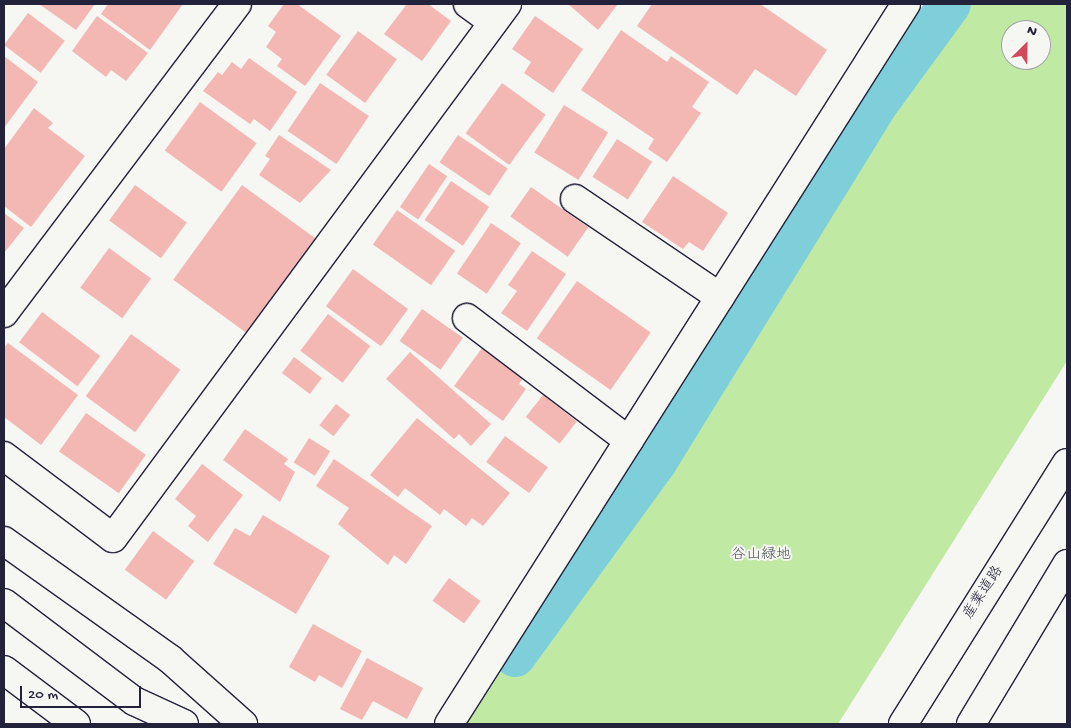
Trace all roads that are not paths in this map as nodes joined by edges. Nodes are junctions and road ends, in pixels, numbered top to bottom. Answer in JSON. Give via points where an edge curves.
{"nodes":[{"id":1,"x":237,"y":4,"type":"edge"},
{"id":2,"x":468,"y":4,"type":"edge"},
{"id":3,"x":906,"y":4,"type":"edge"},
{"id":4,"x":500,"y":13,"type":"edge"},
{"id":5,"x":575,"y":199,"type":"dead end"},
{"id":6,"x":720,"y":297,"type":"junction"},
{"id":7,"x":4,"y":313,"type":"edge"},
{"id":8,"x":467,"y":318,"type":"dead end"},
{"id":9,"x":629,"y":441,"type":"junction"},
{"id":10,"x":4,"y":456,"type":"edge"},
{"id":11,"x":1067,"y":463,"type":"edge"},
{"id":12,"x":4,"y":541,"type":"edge"},
{"id":13,"x":1067,"y":564,"type":"edge"},
{"id":14,"x":4,"y":603,"type":"edge"},
{"id":15,"x":4,"y":670,"type":"edge"},
{"id":16,"x":76,"y":724,"type":"edge"},
{"id":17,"x":184,"y":724,"type":"edge"},
{"id":18,"x":243,"y":724,"type":"edge"},
{"id":19,"x":449,"y":724,"type":"edge"},
{"id":20,"x":903,"y":724,"type":"edge"},
{"id":21,"x":971,"y":724,"type":"edge"}],
"edges":[{"from":1,"to":7,"type":"street"},
{"from":2,"to":4,"type":"street"},
{"from":3,"to":6,"type":"street"},
{"from":4,"to":10,"type":"street","via":[[113,538]]},
{"from":5,"to":6,"type":"street"},
{"from":6,"to":9,"type":"street"},
{"from":8,"to":9,"type":"street"},
{"from":9,"to":19,"type":"street"},
{"from":11,"to":20,"type":"street","name":"産業道路"},
{"from":12,"to":18,"type":"street","via":[[170,659]]},
{"from":13,"to":21,"type":"street"},
{"from":14,"to":17,"type":"street","via":[[134,701]]},
{"from":15,"to":16,"type":"street"}]}
